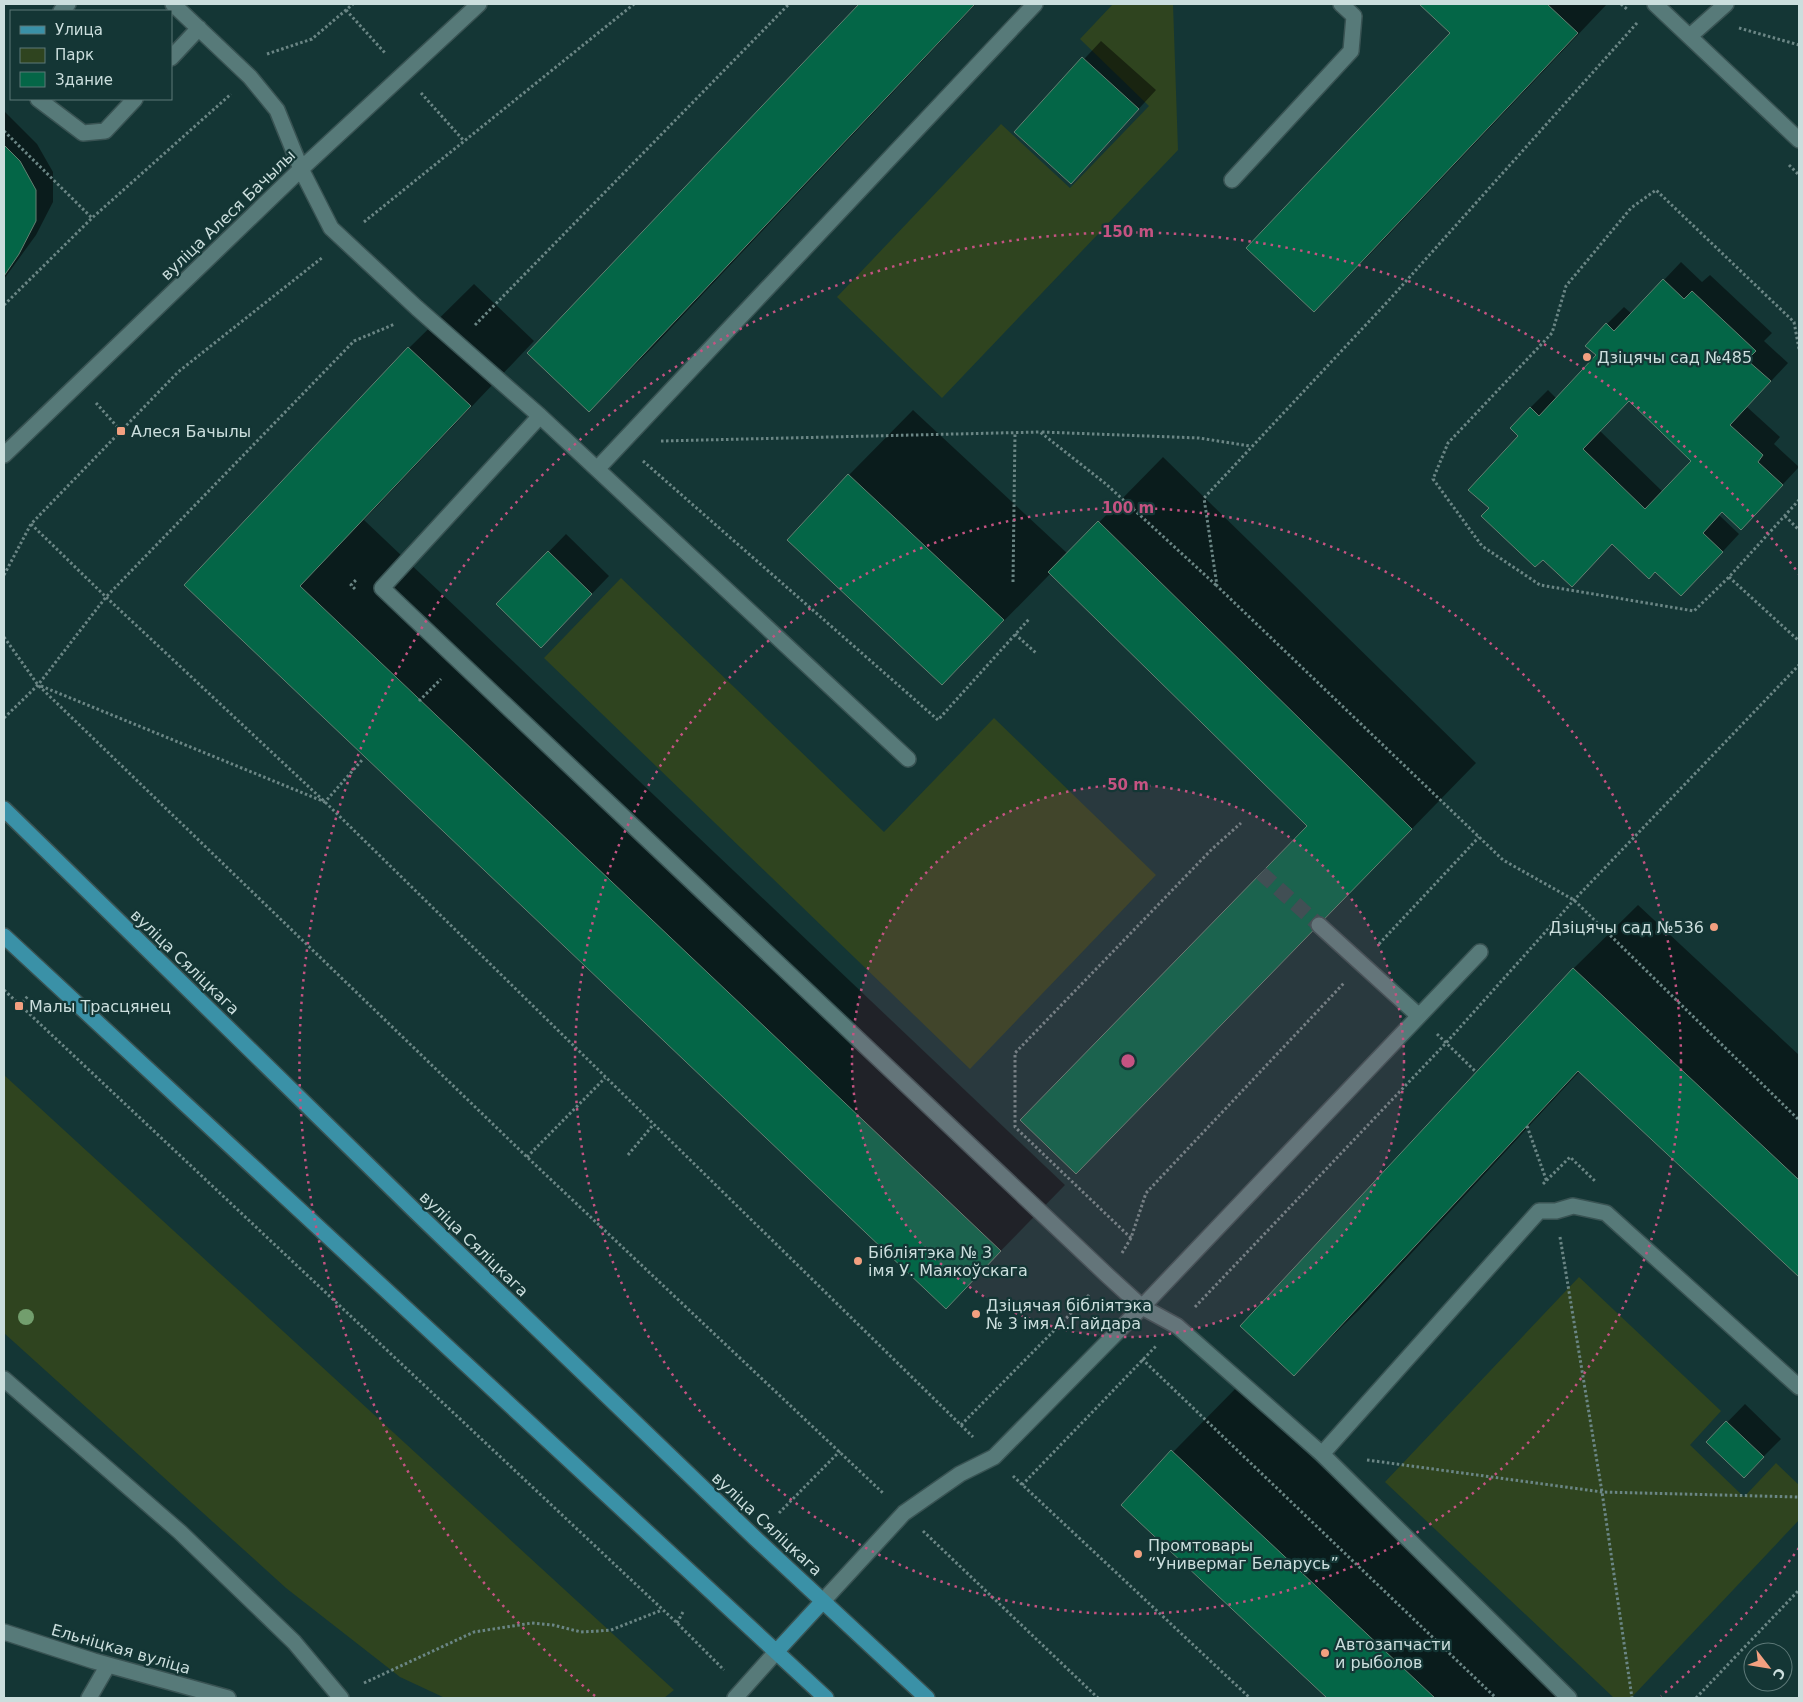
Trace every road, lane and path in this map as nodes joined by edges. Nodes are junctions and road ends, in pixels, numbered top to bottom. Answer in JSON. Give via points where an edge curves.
{"nodes":[{"id":1,"x":173,"y":4,"type":"edge"},
{"id":2,"x":352,"y":4,"type":"edge"},
{"id":3,"x":480,"y":4,"type":"edge"},
{"id":4,"x":634,"y":4,"type":"edge"},
{"id":5,"x":790,"y":4,"type":"edge"},
{"id":6,"x":1034,"y":4,"type":"edge"},
{"id":7,"x":1341,"y":4,"type":"edge"},
{"id":8,"x":1656,"y":4,"type":"edge"},
{"id":9,"x":1726,"y":4,"type":"edge"},
{"id":10,"x":1710,"y":20,"type":"junction"},
{"id":11,"x":1640,"y":21,"type":"dead end"},
{"id":12,"x":198,"y":28,"type":"junction"},
{"id":13,"x":1690,"y":36,"type":"junction"},
{"id":14,"x":1799,"y":45,"type":"edge"},
{"id":15,"x":172,"y":57,"type":"edge"},
{"id":16,"x":250,"y":77,"type":"junction"},
{"id":17,"x":39,"y":100,"type":"edge"},
{"id":18,"x":134,"y":100,"type":"edge"},
{"id":19,"x":4,"y":132,"type":"edge"},
{"id":20,"x":1799,"y":140,"type":"edge"},
{"id":21,"x":301,"y":168,"type":"junction"},
{"id":22,"x":1232,"y":180,"type":"dead end"},
{"id":23,"x":92,"y":218,"type":"junction"},
{"id":24,"x":344,"y":240,"type":"junction"},
{"id":25,"x":4,"y":305,"type":"edge"},
{"id":26,"x":417,"y":308,"type":"junction"},
{"id":27,"x":474,"y":326,"type":"dead end"},
{"id":28,"x":1799,"y":349,"type":"edge"},
{"id":29,"x":79,"y":383,"type":"junction"},
{"id":30,"x":540,"y":416,"type":"junction"},
{"id":31,"x":121,"y":431,"type":"junction"},
{"id":32,"x":1015,"y":432,"type":"junction"},
{"id":33,"x":1040,"y":432,"type":"junction"},
{"id":34,"x":622,"y":442,"type":"junction"},
{"id":35,"x":1250,"y":446,"type":"junction"},
{"id":36,"x":4,"y":455,"type":"edge"},
{"id":37,"x":598,"y":468,"type":"junction"},
{"id":38,"x":1799,"y":500,"type":"edge"},
{"id":39,"x":1785,"y":516,"type":"junction"},
{"id":40,"x":31,"y":524,"type":"junction"},
{"id":41,"x":1799,"y":530,"type":"edge"},
{"id":42,"x":4,"y":575,"type":"edge"},
{"id":43,"x":1729,"y":577,"type":"junction"},
{"id":44,"x":1012,"y":582,"type":"dead end"},
{"id":45,"x":1217,"y":586,"type":"junction"},
{"id":46,"x":106,"y":597,"type":"junction"},
{"id":47,"x":1030,"y":618,"type":"dead end"},
{"id":48,"x":1015,"y":634,"type":"junction"},
{"id":49,"x":4,"y":637,"type":"edge"},
{"id":50,"x":1799,"y":641,"type":"edge"},
{"id":51,"x":1036,"y":653,"type":"dead end"},
{"id":52,"x":1799,"y":665,"type":"edge"},
{"id":53,"x":445,"y":675,"type":"dead end"},
{"id":54,"x":38,"y":685,"type":"junction"},
{"id":55,"x":419,"y":701,"type":"dead end"},
{"id":56,"x":4,"y":718,"type":"edge"},
{"id":57,"x":363,"y":759,"type":"dead end"},
{"id":58,"x":908,"y":759,"type":"dead end"},
{"id":59,"x":325,"y":802,"type":"junction"},
{"id":60,"x":4,"y":809,"type":"edge"},
{"id":61,"x":1241,"y":823,"type":"dead end"},
{"id":62,"x":1479,"y":837,"type":"junction"},
{"id":63,"x":1574,"y":900,"type":"junction"},
{"id":64,"x":1319,"y":925,"type":"tunnel mouth"},
{"id":65,"x":4,"y":936,"type":"edge"},
{"id":66,"x":1480,"y":952,"type":"dead end"},
{"id":67,"x":1361,"y":965,"type":"junction"},
{"id":68,"x":4,"y":990,"type":"edge"},
{"id":69,"x":1419,"y":1016,"type":"junction"},
{"id":70,"x":1446,"y":1043,"type":"junction"},
{"id":71,"x":1476,"y":1072,"type":"dead end"},
{"id":72,"x":605,"y":1078,"type":"junction"},
{"id":73,"x":1799,"y":1120,"type":"edge"},
{"id":74,"x":653,"y":1124,"type":"junction"},
{"id":75,"x":1526,"y":1126,"type":"dead end"},
{"id":76,"x":628,"y":1155,"type":"dead end"},
{"id":77,"x":527,"y":1157,"type":"junction"},
{"id":78,"x":1546,"y":1181,"type":"junction"},
{"id":79,"x":1539,"y":1188,"type":"dead end"},
{"id":80,"x":1556,"y":1211,"type":"junction"},
{"id":81,"x":1097,"y":1287,"type":"dead end"},
{"id":82,"x":1142,"y":1307,"type":"junction"},
{"id":83,"x":1201,"y":1315,"type":"dead end"},
{"id":84,"x":1177,"y":1326,"type":"junction"},
{"id":85,"x":1142,"y":1359,"type":"junction"},
{"id":86,"x":4,"y":1378,"type":"edge"},
{"id":87,"x":1799,"y":1387,"type":"edge"},
{"id":88,"x":961,"y":1425,"type":"junction"},
{"id":89,"x":840,"y":1451,"type":"junction"},
{"id":90,"x":1322,"y":1454,"type":"junction"},
{"id":91,"x":994,"y":1457,"type":"junction"},
{"id":92,"x":1022,"y":1485,"type":"junction"},
{"id":93,"x":1602,"y":1492,"type":"junction"},
{"id":94,"x":1799,"y":1497,"type":"edge"},
{"id":95,"x":779,"y":1513,"type":"dead end"},
{"id":96,"x":904,"y":1513,"type":"junction"},
{"id":97,"x":1799,"y":1590,"type":"edge"},
{"id":98,"x":823,"y":1602,"type":"junction"},
{"id":99,"x":662,"y":1610,"type":"junction"},
{"id":100,"x":684,"y":1610,"type":"dead end"},
{"id":101,"x":677,"y":1623,"type":"junction"},
{"id":102,"x":4,"y":1632,"type":"edge"},
{"id":103,"x":776,"y":1652,"type":"junction"},
{"id":104,"x":108,"y":1665,"type":"junction"},
{"id":105,"x":739,"y":1694,"type":"edge"},
{"id":106,"x":340,"y":1697,"type":"edge"},
{"id":107,"x":89,"y":1698,"type":"edge"},
{"id":108,"x":228,"y":1698,"type":"edge"},
{"id":109,"x":826,"y":1698,"type":"edge"},
{"id":110,"x":927,"y":1698,"type":"edge"},
{"id":111,"x":1098,"y":1698,"type":"edge"},
{"id":112,"x":1250,"y":1698,"type":"edge"},
{"id":113,"x":1496,"y":1698,"type":"edge"},
{"id":114,"x":1569,"y":1698,"type":"edge"},
{"id":115,"x":1632,"y":1698,"type":"edge"},
{"id":116,"x":1696,"y":1698,"type":"edge"}],
"edges":[{"from":1,"to":12,"type":"street"},
{"from":2,"to":16,"type":"path","via":[[312,39],[257,58]]},
{"from":3,"to":21,"type":"street","name":"вуліца Алеся Бачылы"},
{"from":4,"to":24,"type":"path"},
{"from":5,"to":27,"type":"path"},
{"from":6,"to":34,"type":"street"},
{"from":7,"to":22,"type":"street","via":[[1354,16],[1351,51]]},
{"from":8,"to":13,"type":"street"},
{"from":9,"to":10,"type":"street"},
{"from":10,"to":13,"type":"street"},
{"from":10,"to":14,"type":"path"},
{"from":11,"to":35,"type":"path","via":[[1390,299]]},
{"from":12,"to":15,"type":"street"},
{"from":12,"to":16,"type":"street"},
{"from":13,"to":20,"type":"street"},
{"from":16,"to":21,"type":"street","via":[[277,110]]},
{"from":16,"to":23,"type":"path"},
{"from":17,"to":18,"type":"street","via":[[83,133],[105,132]]},
{"from":19,"to":23,"type":"path"},
{"from":21,"to":24,"type":"street","via":[[331,228]]},
{"from":21,"to":29,"type":"street","name":"вуліца Алеся Бачылы"},
{"from":23,"to":25,"type":"path"},
{"from":24,"to":26,"type":"street"},
{"from":24,"to":31,"type":"path","via":[[178,372]]},
{"from":26,"to":30,"type":"street"},
{"from":26,"to":46,"type":"path","via":[[406,318],[354,342]]},
{"from":28,"to":43,"type":"path","via":[[1794,322],[1656,190],[1631,208],[1566,286],[1552,333],[1448,443],[1433,479],[1482,546],[1540,585],[1694,611]]},
{"from":29,"to":31,"type":"path"},
{"from":29,"to":36,"type":"street","name":"вуліца Алеся Бачылы"},
{"from":30,"to":37,"type":"street"},
{"from":30,"to":82,"type":"street","via":[[382,588]]},
{"from":31,"to":40,"type":"path"},
{"from":32,"to":33,"type":"path"},
{"from":32,"to":34,"type":"path"},
{"from":32,"to":44,"type":"path"},
{"from":33,"to":35,"type":"path","via":[[1199,438]]},
{"from":33,"to":45,"type":"path","via":[[1106,484]]},
{"from":34,"to":37,"type":"street"},
{"from":34,"to":48,"type":"path","via":[[938,720]]},
{"from":35,"to":45,"type":"path","via":[[1204,498]]},
{"from":37,"to":58,"type":"street"},
{"from":38,"to":39,"type":"path"},
{"from":39,"to":41,"type":"path"},
{"from":39,"to":43,"type":"path"},
{"from":40,"to":42,"type":"path"},
{"from":40,"to":46,"type":"path"},
{"from":43,"to":50,"type":"path"},
{"from":45,"to":62,"type":"path"},
{"from":46,"to":54,"type":"path"},
{"from":46,"to":59,"type":"path"},
{"from":47,"to":48,"type":"path"},
{"from":48,"to":51,"type":"path"},
{"from":49,"to":54,"type":"path"},
{"from":52,"to":63,"type":"path"},
{"from":53,"to":55,"type":"path"},
{"from":54,"to":56,"type":"path"},
{"from":54,"to":59,"type":"path"},
{"from":54,"to":77,"type":"path"},
{"from":57,"to":59,"type":"path"},
{"from":59,"to":72,"type":"path"},
{"from":60,"to":98,"type":"main road","name":"вуліца Сяліцкага","via":[[408,1205]]},
{"from":61,"to":67,"type":"path","via":[[1015,1052],[1015,1127],[1131,1238],[1146,1194]]},
{"from":62,"to":63,"type":"path","via":[[1503,860]]},
{"from":62,"to":67,"type":"path"},
{"from":63,"to":70,"type":"path"},
{"from":63,"to":73,"type":"path"},
{"from":64,"to":67,"type":"street"},
{"from":65,"to":103,"type":"main road"},
{"from":66,"to":69,"type":"street"},
{"from":67,"to":69,"type":"street"},
{"from":68,"to":99,"type":"path"},
{"from":69,"to":70,"type":"path"},
{"from":69,"to":82,"type":"street"},
{"from":70,"to":71,"type":"path"},
{"from":70,"to":83,"type":"path","via":[[1194,1308]]},
{"from":72,"to":74,"type":"path"},
{"from":72,"to":77,"type":"path"},
{"from":74,"to":76,"type":"path"},
{"from":74,"to":88,"type":"path"},
{"from":75,"to":78,"type":"path"},
{"from":77,"to":89,"type":"path"},
{"from":78,"to":79,"type":"path"},
{"from":78,"to":80,"type":"path"},
{"from":80,"to":87,"type":"street","via":[[1573,1206],[1606,1213]]},
{"from":80,"to":90,"type":"street","via":[[1539,1211]]},
{"from":80,"to":93,"type":"path"},
{"from":81,"to":88,"type":"path"},
{"from":82,"to":84,"type":"street"},
{"from":82,"to":91,"type":"street"},
{"from":84,"to":85,"type":"path"},
{"from":84,"to":90,"type":"street"},
{"from":85,"to":92,"type":"path"},
{"from":85,"to":113,"type":"path"},
{"from":86,"to":106,"type":"street","via":[[180,1532],[294,1642]]},
{"from":88,"to":91,"type":"path"},
{"from":89,"to":95,"type":"path"},
{"from":89,"to":96,"type":"path"},
{"from":90,"to":93,"type":"path"},
{"from":90,"to":114,"type":"street"},
{"from":91,"to":92,"type":"path"},
{"from":91,"to":96,"type":"street","via":[[960,1474]]},
{"from":92,"to":112,"type":"path"},
{"from":93,"to":94,"type":"path"},
{"from":93,"to":115,"type":"path"},
{"from":96,"to":98,"type":"street"},
{"from":96,"to":111,"type":"path"},
{"from":97,"to":116,"type":"path"},
{"from":98,"to":103,"type":"main road"},
{"from":98,"to":110,"type":"main road","name":"вуліца Сяліцкага"},
{"from":99,"to":101,"type":"path"},
{"from":99,"to":106,"type":"path","via":[[611,1630],[581,1632],[532,1623],[474,1632]]},
{"from":100,"to":101,"type":"path"},
{"from":101,"to":105,"type":"path"},
{"from":102,"to":104,"type":"street","name":"Ельніцкая вуліца"},
{"from":103,"to":105,"type":"street"},
{"from":103,"to":109,"type":"main road"},
{"from":104,"to":107,"type":"street"},
{"from":104,"to":108,"type":"street","name":"Ельніцкая вуліца"}]}
